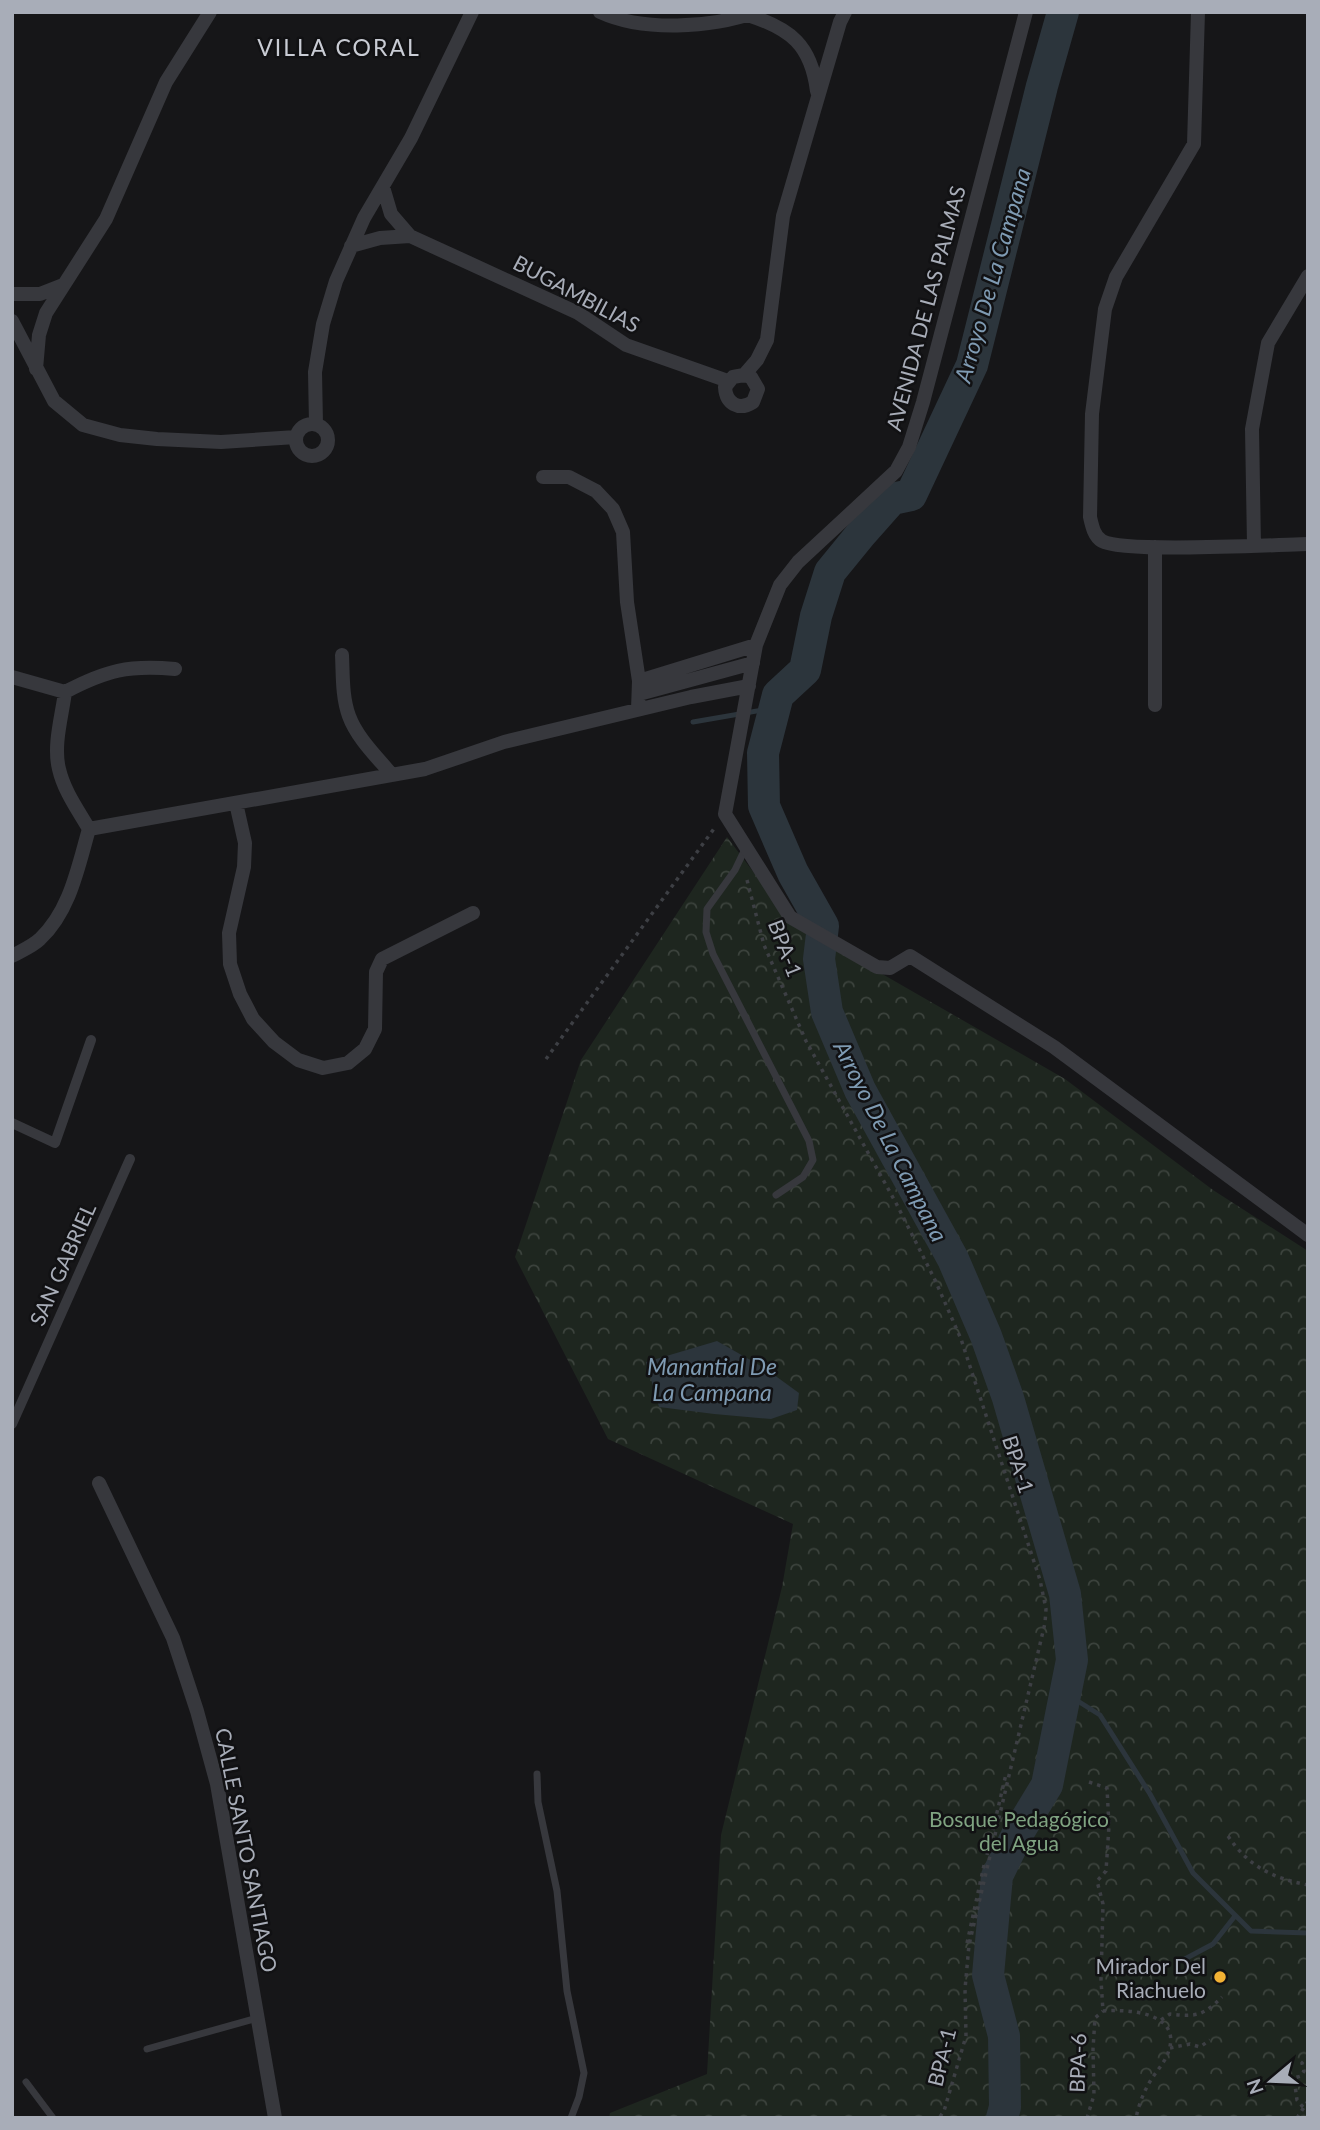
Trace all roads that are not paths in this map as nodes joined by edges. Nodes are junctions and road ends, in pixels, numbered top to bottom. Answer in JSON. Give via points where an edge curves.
{"nodes":[{"id":1,"x":210,"y":12,"type":"edge"},
{"id":2,"x":472,"y":12,"type":"edge"},
{"id":3,"x":600,"y":12,"type":"edge"},
{"id":4,"x":845,"y":12,"type":"edge"},
{"id":5,"x":1026,"y":12,"type":"edge"},
{"id":6,"x":1198,"y":12,"type":"edge"},
{"id":7,"x":752,"y":14,"type":"edge"},
{"id":8,"x":818,"y":96,"type":"junction"},
{"id":9,"x":383,"y":187,"type":"junction"},
{"id":10,"x":410,"y":236,"type":"junction"},
{"id":11,"x":351,"y":246,"type":"junction"},
{"id":12,"x":1308,"y":276,"type":"edge"},
{"id":13,"x":63,"y":285,"type":"junction"},
{"id":14,"x":12,"y":294,"type":"edge"},
{"id":15,"x":12,"y":321,"type":"edge"},
{"id":16,"x":36,"y":369,"type":"junction"},
{"id":17,"x":744,"y":375,"type":"junction"},
{"id":18,"x":728,"y":381,"type":"junction"},
{"id":19,"x":316,"y":424,"type":"junction"},
{"id":20,"x":296,"y":437,"type":"junction"},
{"id":21,"x":543,"y":477,"type":"dead end"},
{"id":22,"x":1308,"y":544,"type":"edge"},
{"id":23,"x":1254,"y":545,"type":"junction"},
{"id":24,"x":1155,"y":547,"type":"junction"},
{"id":25,"x":756,"y":645,"type":"junction"},
{"id":26,"x":342,"y":655,"type":"dead end"},
{"id":27,"x":753,"y":663,"type":"junction"},
{"id":28,"x":175,"y":669,"type":"dead end"},
{"id":29,"x":12,"y":677,"type":"edge"},
{"id":30,"x":749,"y":686,"type":"junction"},
{"id":31,"x":65,"y":692,"type":"junction"},
{"id":32,"x":639,"y":695,"type":"junction"},
{"id":33,"x":1155,"y":705,"type":"dead end"},
{"id":34,"x":392,"y":775,"type":"junction"},
{"id":35,"x":236,"y":803,"type":"junction"},
{"id":36,"x":89,"y":829,"type":"junction"},
{"id":37,"x":742,"y":854,"type":"junction"},
{"id":38,"x":473,"y":913,"type":"dead end"},
{"id":39,"x":12,"y":957,"type":"edge"},
{"id":40,"x":91,"y":1040,"type":"dead end"},
{"id":41,"x":12,"y":1123,"type":"edge"},
{"id":42,"x":130,"y":1159,"type":"dead end"},
{"id":43,"x":776,"y":1195,"type":"dead end"},
{"id":44,"x":1308,"y":1235,"type":"edge"},
{"id":45,"x":12,"y":1424,"type":"edge"},
{"id":46,"x":99,"y":1483,"type":"dead end"},
{"id":47,"x":537,"y":1774,"type":"dead end"},
{"id":48,"x":257,"y":2018,"type":"junction"},
{"id":49,"x":147,"y":2049,"type":"dead end"},
{"id":50,"x":26,"y":2082,"type":"dead end"},
{"id":51,"x":53,"y":2118,"type":"edge"},
{"id":52,"x":275,"y":2118,"type":"edge"},
{"id":53,"x":571,"y":2118,"type":"edge"}],
"edges":[{"from":1,"to":13,"type":"street","via":[[166,82],[106,219]]},
{"from":2,"to":9,"type":"street"},
{"from":3,"to":7,"type":"street","via":[[659,25]]},
{"from":4,"to":8,"type":"street"},
{"from":5,"to":25,"type":"street","name":"AVENIDA DE LAS PALMAS","via":[[909,447],[896,471],[798,562],[780,585]]},
{"from":6,"to":24,"type":"street","via":[[1194,144],[1116,278],[1105,309],[1092,414],[1093,531],[1114,545]]},
{"from":7,"to":8,"type":"street","via":[[797,40],[810,60]]},
{"from":8,"to":17,"type":"street","via":[[783,216],[767,340]]},
{"from":9,"to":10,"type":"street","name":"BUGAMBILIAS","via":[[391,214]]},
{"from":9,"to":11,"type":"street"},
{"from":10,"to":11,"type":"street"},
{"from":10,"to":18,"type":"street","name":"BUGAMBILIAS","via":[[578,313],[626,345]]},
{"from":11,"to":19,"type":"street","via":[[323,324],[315,372]]},
{"from":12,"to":23,"type":"street","via":[[1268,343],[1252,429]]},
{"from":13,"to":14,"type":"street","via":[[40,294]]},
{"from":13,"to":16,"type":"street","via":[[41,324]]},
{"from":15,"to":16,"type":"street"},
{"from":16,"to":20,"type":"street","via":[[54,401],[83,425],[120,435],[220,442]]},
{"from":17,"to":18,"type":"street"},
{"from":17,"to":18,"type":"street","via":[[751,377],[758,389],[747,406],[729,401],[725,394]]},
{"from":19,"to":20,"type":"street","via":[[303,426]]},
{"from":19,"to":20,"type":"street","via":[[327,432],[328,439],[317,455],[299,450]]},
{"from":21,"to":32,"type":"street","via":[[569,477],[596,491],[618,520],[623,532]]},
{"from":22,"to":23,"type":"street"},
{"from":23,"to":24,"type":"street"},
{"from":24,"to":33,"type":"street"},
{"from":25,"to":27,"type":"street","name":"AVENIDA DE LAS PALMAS"},
{"from":25,"to":32,"type":"street"},
{"from":26,"to":34,"type":"street","via":[[349,718]]},
{"from":27,"to":30,"type":"street","name":"AVENIDA DE LAS PALMAS"},
{"from":27,"to":32,"type":"street"},
{"from":28,"to":31,"type":"street","via":[[119,670]]},
{"from":29,"to":31,"type":"street"},
{"from":30,"to":32,"type":"street"},
{"from":30,"to":37,"type":"street","name":"AVENIDA DE LAS PALMAS","via":[[725,814]]},
{"from":31,"to":36,"type":"street","via":[[58,766]]},
{"from":32,"to":34,"type":"street","via":[[425,769]]},
{"from":34,"to":35,"type":"street"},
{"from":35,"to":36,"type":"street"},
{"from":35,"to":38,"type":"street","via":[[245,843],[229,933],[230,964],[253,1019],[298,1060],[324,1068],[348,1063],[365,1049],[375,1029],[376,972],[382,959]]},
{"from":36,"to":39,"type":"street","via":[[57,919],[39,940]]},
{"from":37,"to":43,"type":"lane","via":[[736,870],[707,909],[706,932],[809,1141],[813,1160],[803,1177]]},
{"from":37,"to":44,"type":"street","via":[[790,918],[877,967],[890,968],[910,956],[1054,1047]]},
{"from":40,"to":41,"type":"street","via":[[55,1143]]},
{"from":42,"to":45,"type":"street","name":"SAN GABRIEL"},
{"from":46,"to":48,"type":"street","name":"CALLE SANTO SANTIAGO","via":[[173,1638],[197,1711],[217,1784]]},
{"from":47,"to":53,"type":"lane","via":[[538,1802],[557,1891],[567,1991],[584,2073]]},
{"from":48,"to":49,"type":"lane"},
{"from":48,"to":52,"type":"street","name":"CALLE SANTO SANTIAGO"},
{"from":50,"to":51,"type":"lane"}]}
